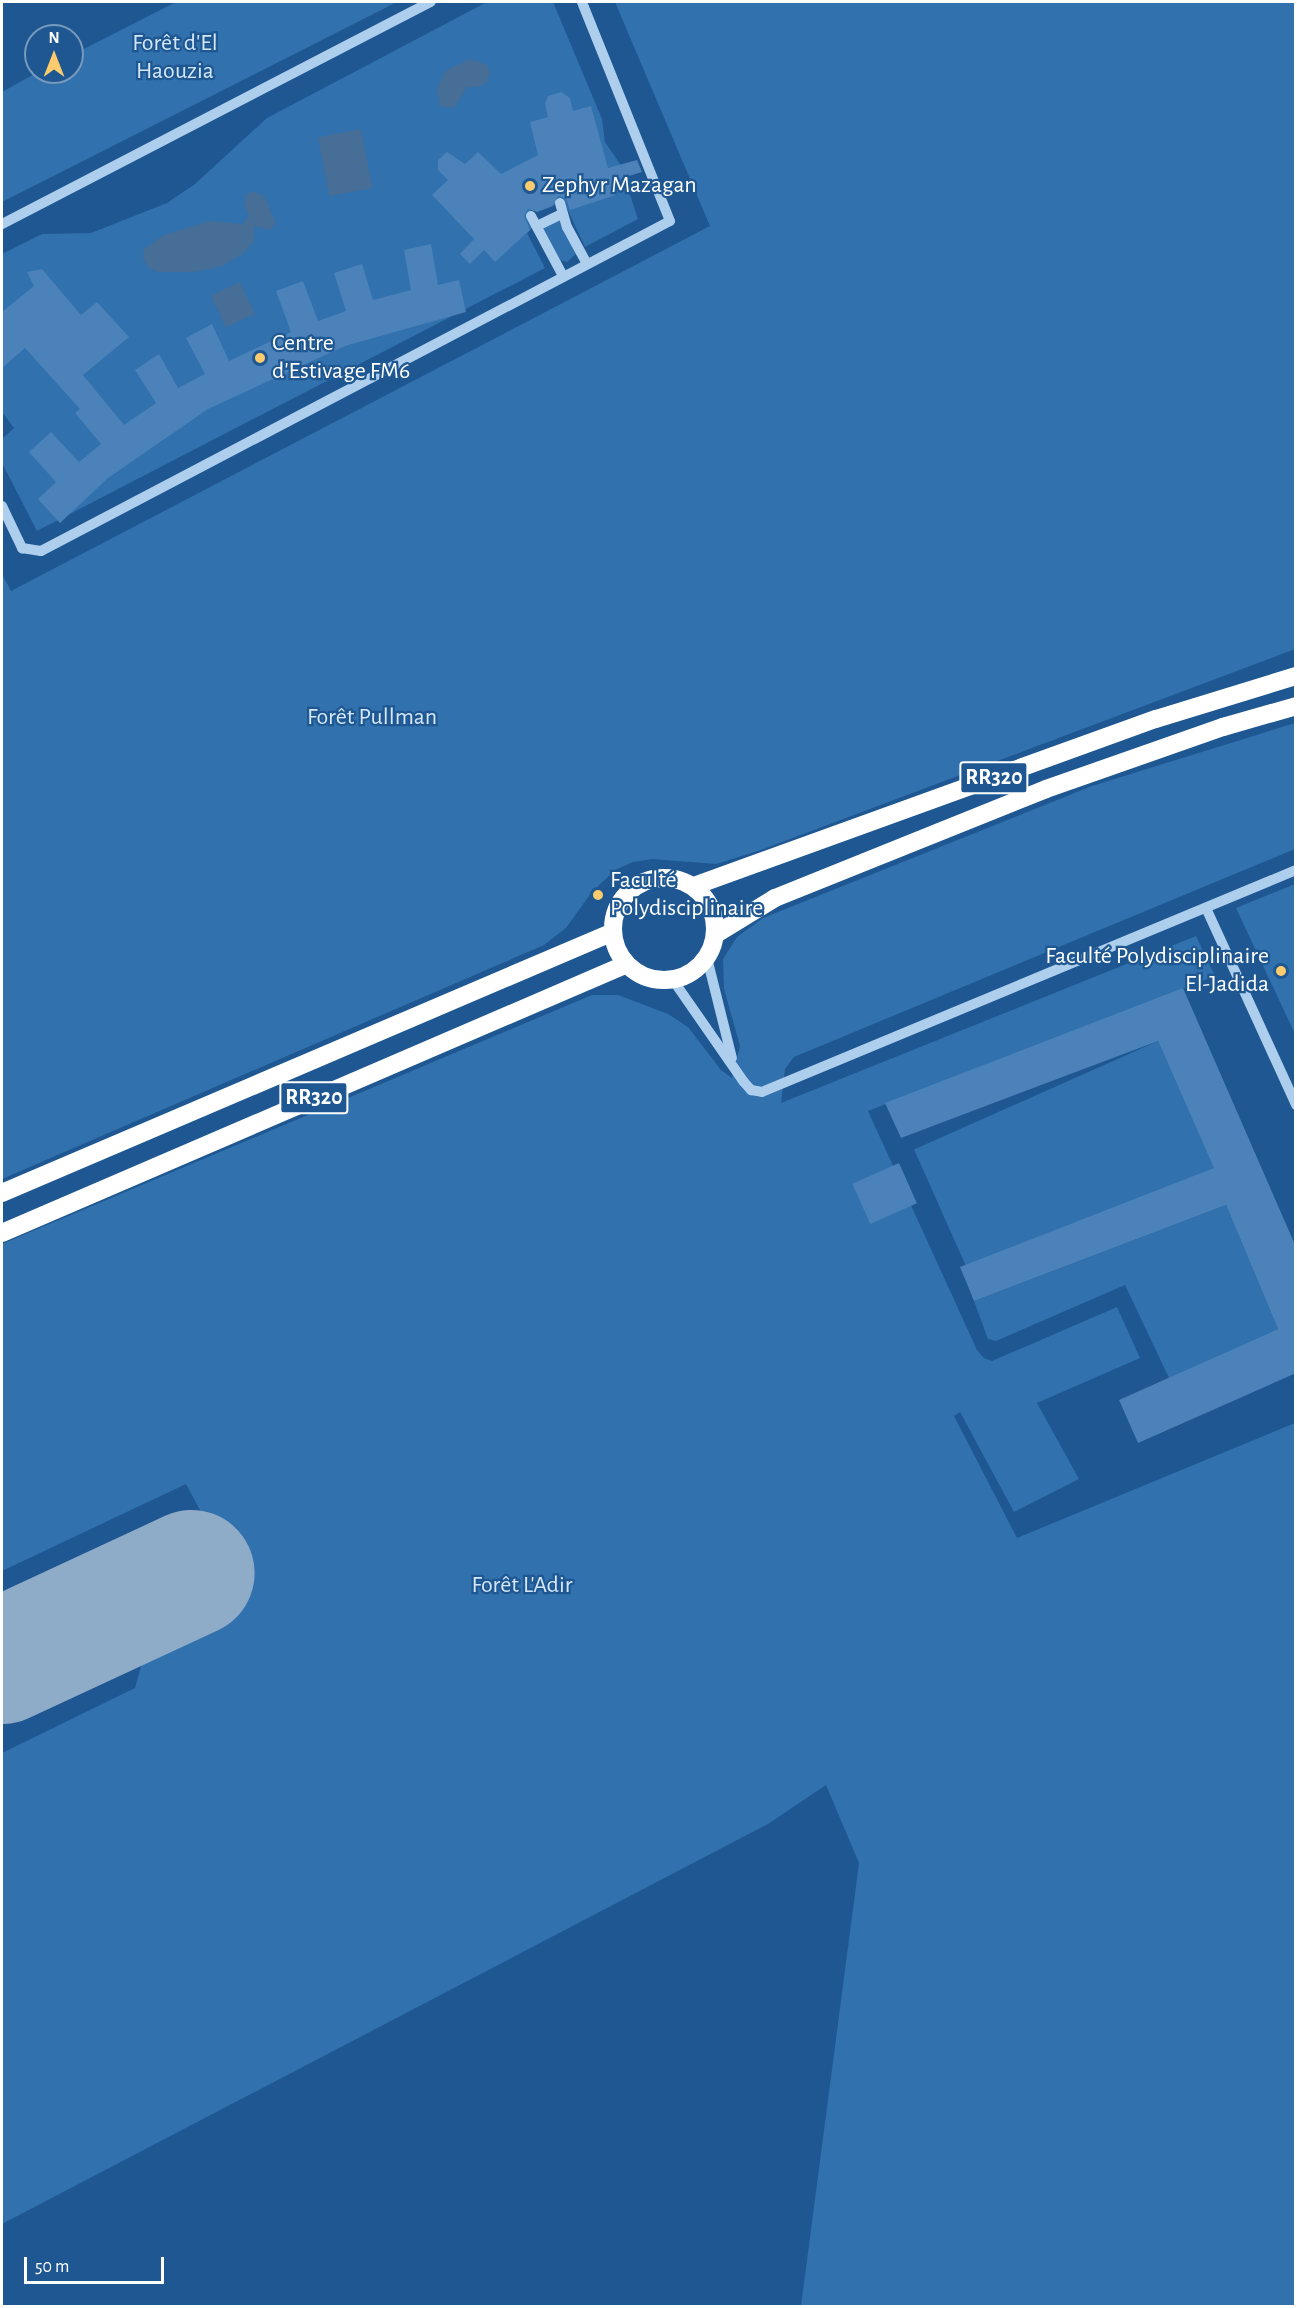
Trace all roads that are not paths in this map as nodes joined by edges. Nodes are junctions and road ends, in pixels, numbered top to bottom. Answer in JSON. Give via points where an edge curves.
{"nodes":[{"id":1,"x":431,"y":2,"type":"edge"},
{"id":2,"x":582,"y":2,"type":"edge"},
{"id":3,"x":531,"y":216,"type":"dead end"},
{"id":4,"x":2,"y":225,"type":"edge"},
{"id":5,"x":537,"y":226,"type":"junction"},
{"id":6,"x":587,"y":264,"type":"junction"},
{"id":7,"x":563,"y":276,"type":"junction"},
{"id":8,"x":2,"y":506,"type":"edge"},
{"id":9,"x":1296,"y":676,"type":"edge"},
{"id":10,"x":1296,"y":706,"type":"edge"},
{"id":11,"x":1296,"y":870,"type":"edge"},
{"id":12,"x":694,"y":886,"type":"junction"},
{"id":13,"x":1206,"y":908,"type":"junction"},
{"id":14,"x":613,"y":932,"type":"junction"},
{"id":15,"x":716,"y":934,"type":"junction"},
{"id":16,"x":707,"y":958,"type":"junction"},
{"id":17,"x":627,"y":964,"type":"junction"},
{"id":18,"x":673,"y":980,"type":"junction"},
{"id":19,"x":734,"y":1064,"type":"junction"},
{"id":20,"x":1296,"y":1105,"type":"edge"},
{"id":21,"x":2,"y":1192,"type":"edge"},
{"id":22,"x":2,"y":1233,"type":"edge"}],
"edges":[{"from":1,"to":4,"type":"street"},
{"from":2,"to":6,"type":"street","via":[[670,220]]},
{"from":3,"to":5,"type":"street"},
{"from":5,"to":6,"type":"street","via":[[561,209]]},
{"from":5,"to":7,"type":"street"},
{"from":6,"to":7,"type":"street"},
{"from":7,"to":8,"type":"street","via":[[41,551],[22,548]]},
{"from":9,"to":12,"type":"highway","number":"RR320","via":[[1156,719]]},
{"from":10,"to":15,"type":"highway","number":"RR320","via":[[1223,727],[1046,789],[775,898]]},
{"from":11,"to":13,"type":"street"},
{"from":12,"to":14,"type":"highway","via":[[677,878],[657,877],[639,884],[620,904]]},
{"from":12,"to":15,"type":"highway","via":[[707,899],[715,916]]},
{"from":13,"to":19,"type":"street","via":[[777,1088],[751,1090]]},
{"from":13,"to":20,"type":"street"},
{"from":14,"to":17,"type":"highway","via":[[617,949]]},
{"from":14,"to":21,"type":"highway","number":"RR320"},
{"from":15,"to":16,"type":"highway"},
{"from":16,"to":18,"type":"highway","via":[[692,972]]},
{"from":16,"to":19,"type":"street"},
{"from":17,"to":18,"type":"highway","via":[[648,977]]},
{"from":17,"to":22,"type":"highway","number":"RR320"},
{"from":18,"to":19,"type":"street"}]}
